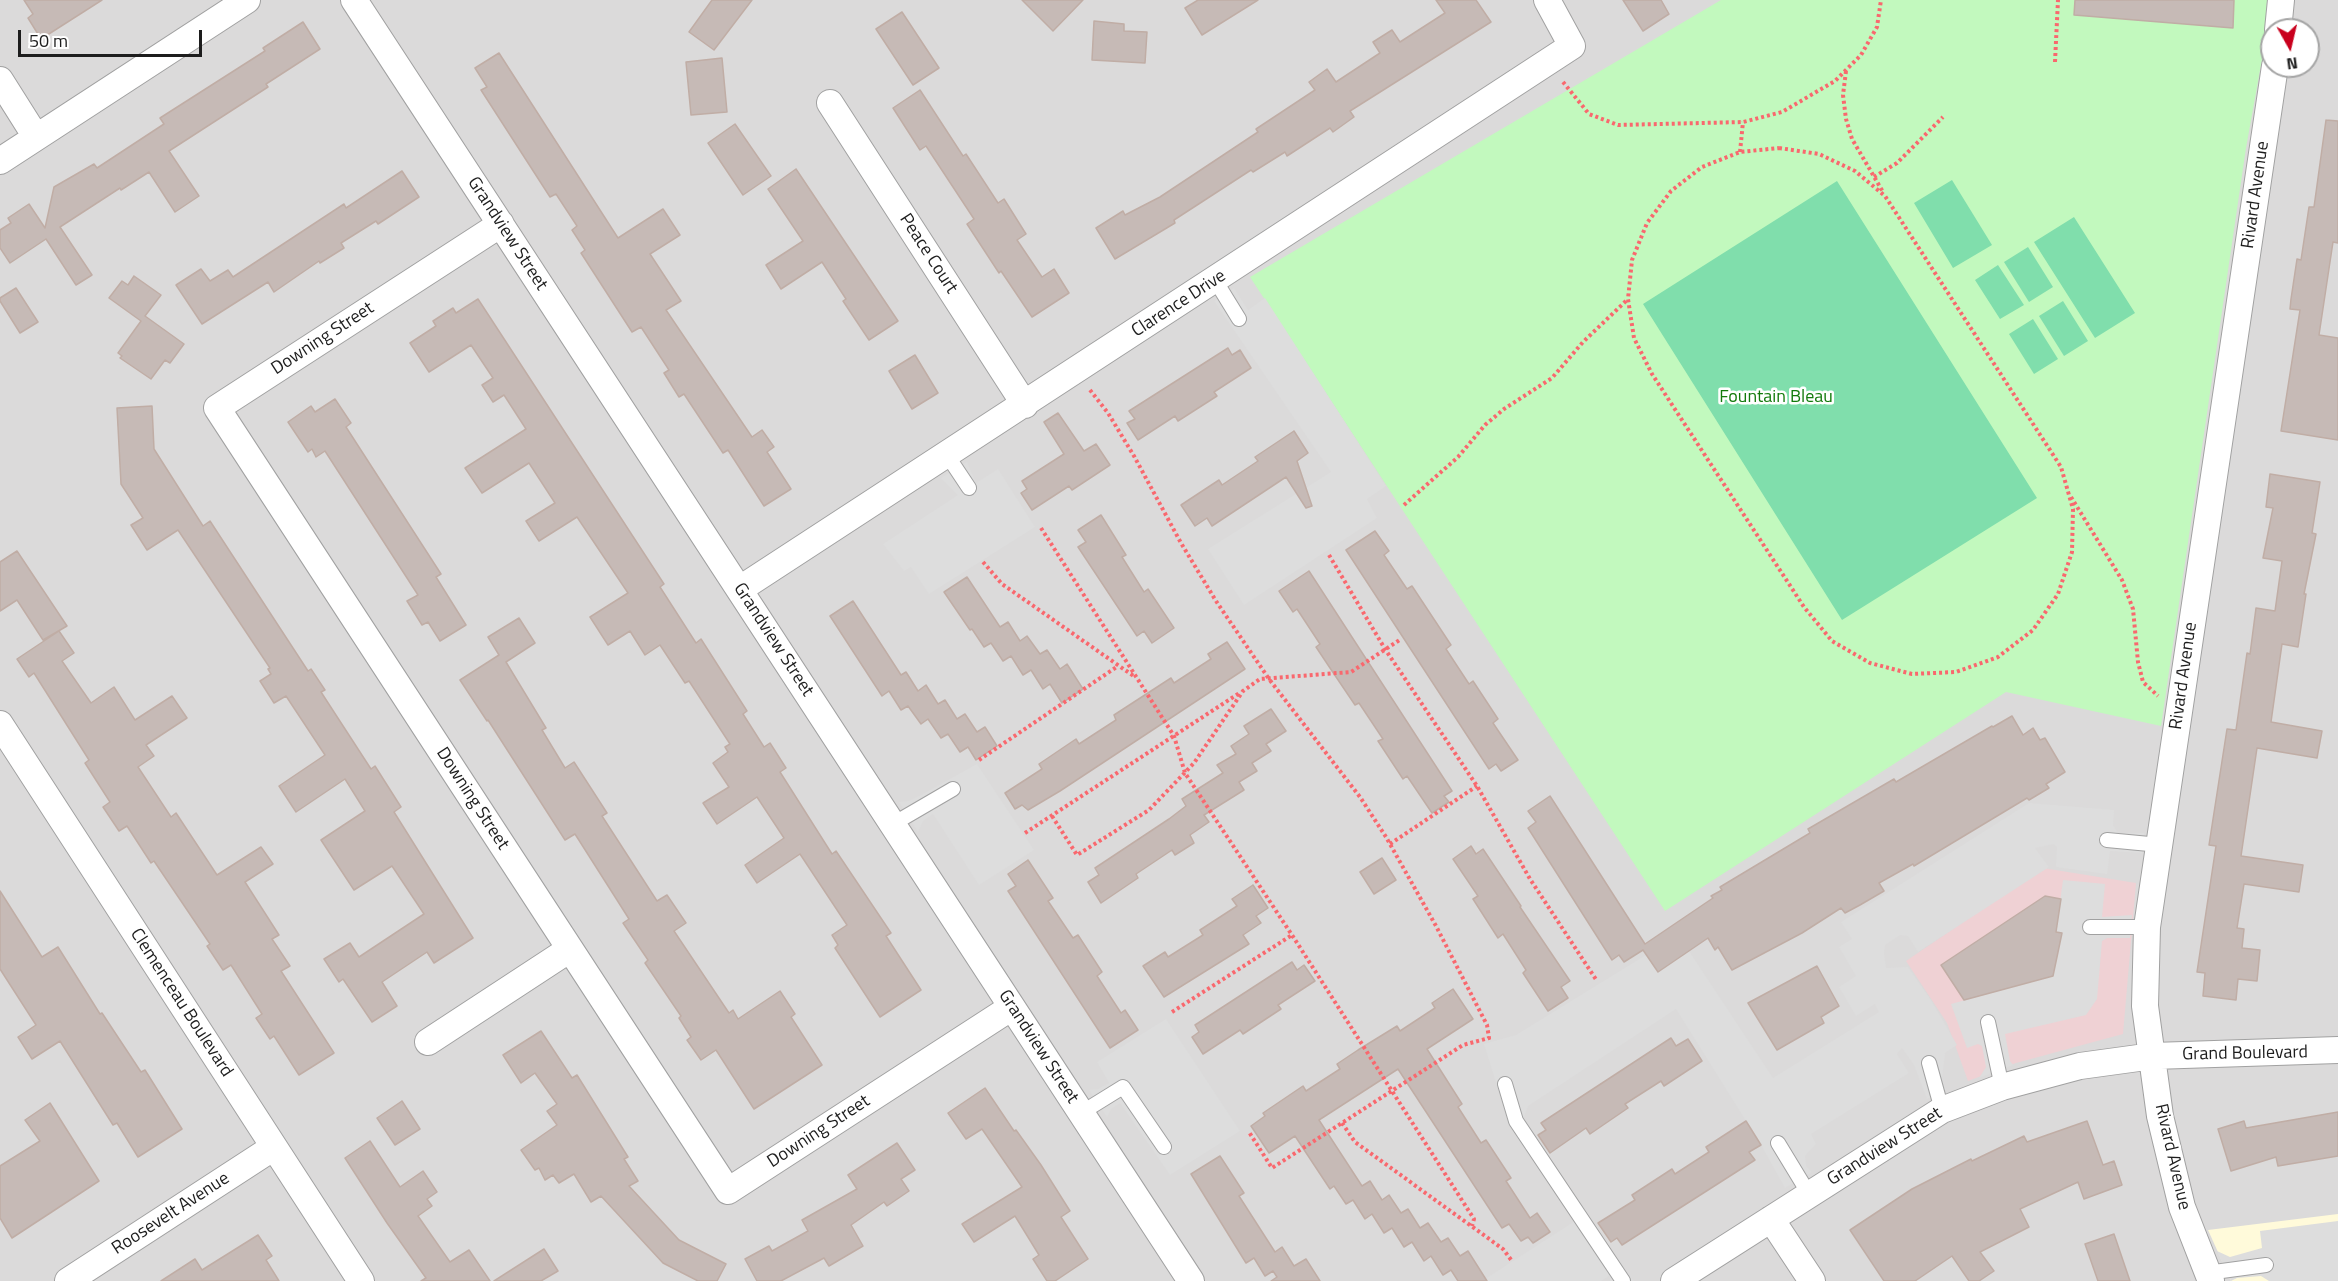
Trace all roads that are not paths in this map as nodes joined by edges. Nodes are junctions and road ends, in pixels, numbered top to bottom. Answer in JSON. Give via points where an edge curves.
{"nodes":[{"id":1,"x":247,"y":0,"type":"edge"},
{"id":2,"x":354,"y":0,"type":"edge"},
{"id":3,"x":1547,"y":0,"type":"edge"},
{"id":4,"x":2281,"y":0,"type":"edge"},
{"id":5,"x":2279,"y":18,"type":"edge"},
{"id":6,"x":2273,"y":78,"type":"edge"},
{"id":7,"x":0,"y":80,"type":"edge"},
{"id":8,"x":830,"y":103,"type":"dead end"},
{"id":9,"x":36,"y":137,"type":"junction"},
{"id":10,"x":0,"y":161,"type":"edge"},
{"id":11,"x":501,"y":224,"type":"junction"},
{"id":12,"x":1215,"y":280,"type":"junction"},
{"id":13,"x":1239,"y":319,"type":"dead end"},
{"id":14,"x":1025,"y":405,"type":"junction"},
{"id":15,"x":946,"y":456,"type":"junction"},
{"id":16,"x":969,"y":488,"type":"dead end"},
{"id":17,"x":740,"y":589,"type":"junction"},
{"id":18,"x":0,"y":724,"type":"edge"},
{"id":19,"x":953,"y":789,"type":"dead end"},
{"id":20,"x":893,"y":824,"type":"junction"},
{"id":21,"x":2107,"y":840,"type":"dead end"},
{"id":22,"x":2160,"y":845,"type":"junction"},
{"id":23,"x":2090,"y":927,"type":"dead end"},
{"id":24,"x":2146,"y":927,"type":"junction"},
{"id":25,"x":570,"y":949,"type":"junction"},
{"id":26,"x":1012,"y":1007,"type":"junction"},
{"id":27,"x":1988,"y":1022,"type":"dead end"},
{"id":28,"x":428,"y":1042,"type":"dead end"},
{"id":29,"x":2338,"y":1050,"type":"edge"},
{"id":30,"x":2153,"y":1056,"type":"junction"},
{"id":31,"x":1929,"y":1063,"type":"dead end"},
{"id":32,"x":1505,"y":1084,"type":"dead end"},
{"id":33,"x":2002,"y":1087,"type":"junction"},
{"id":34,"x":1942,"y":1110,"type":"junction"},
{"id":35,"x":1082,"y":1113,"type":"junction"},
{"id":36,"x":1778,"y":1143,"type":"dead end"},
{"id":37,"x":274,"y":1147,"type":"junction"},
{"id":38,"x":1164,"y":1147,"type":"dead end"},
{"id":39,"x":1809,"y":1194,"type":"junction"},
{"id":40,"x":1771,"y":1219,"type":"junction"},
{"id":41,"x":2266,"y":1265,"type":"dead end"},
{"id":42,"x":2209,"y":1277,"type":"edge"},
{"id":43,"x":1186,"y":1279,"type":"edge"},
{"id":44,"x":68,"y":1281,"type":"edge"},
{"id":45,"x":361,"y":1281,"type":"edge"},
{"id":46,"x":1623,"y":1281,"type":"edge"},
{"id":47,"x":1674,"y":1281,"type":"edge"},
{"id":48,"x":1812,"y":1281,"type":"edge"}],
"edges":[{"from":1,"to":9,"type":"street"},
{"from":2,"to":11,"type":"street","name":"Grandview Street"},
{"from":3,"to":12,"type":"street","name":"Clarence Drive","via":[[1572,46]]},
{"from":4,"to":5,"type":"street"},
{"from":6,"to":22,"type":"street","name":"Rivard Avenue"},
{"from":7,"to":9,"type":"street"},
{"from":8,"to":14,"type":"street","name":"Peace Court"},
{"from":9,"to":10,"type":"street"},
{"from":11,"to":17,"type":"street","name":"Grandview Street"},
{"from":11,"to":25,"type":"street","name":"Downing Street","via":[[217,408]]},
{"from":12,"to":13,"type":"lane"},
{"from":12,"to":14,"type":"street","name":"Clarence Drive"},
{"from":14,"to":15,"type":"street","name":"Clarence Drive"},
{"from":15,"to":16,"type":"lane"},
{"from":15,"to":17,"type":"street","name":"Clarence Drive"},
{"from":17,"to":20,"type":"street","name":"Grandview Street"},
{"from":18,"to":37,"type":"street","name":"Clemenceau Boulevard"},
{"from":19,"to":20,"type":"lane"},
{"from":20,"to":26,"type":"street","name":"Grandview Street"},
{"from":21,"to":22,"type":"lane"},
{"from":22,"to":24,"type":"street","name":"Rivard Avenue"},
{"from":23,"to":24,"type":"lane"},
{"from":24,"to":30,"type":"street","name":"Rivard Avenue","via":[[2145,1006]]},
{"from":25,"to":26,"type":"street","name":"Downing Street","via":[[728,1191]]},
{"from":25,"to":28,"type":"street"},
{"from":26,"to":35,"type":"street","name":"Grandview Street"},
{"from":27,"to":33,"type":"lane"},
{"from":29,"to":30,"type":"street","name":"Grand Boulevard"},
{"from":30,"to":33,"type":"street","name":"Grandview Street","via":[[2080,1066]]},
{"from":30,"to":42,"type":"street","name":"Rivard Avenue","via":[[2160,1116],[2182,1207]]},
{"from":31,"to":34,"type":"lane"},
{"from":32,"to":46,"type":"lane","via":[[1516,1121]]},
{"from":33,"to":34,"type":"street","name":"Grandview Street"},
{"from":34,"to":39,"type":"street","name":"Grandview Street"},
{"from":35,"to":38,"type":"lane","via":[[1123,1087]]},
{"from":35,"to":43,"type":"street","name":"Grandview Street"},
{"from":36,"to":39,"type":"lane"},
{"from":37,"to":44,"type":"street","name":"Roosevelt Avenue"},
{"from":37,"to":45,"type":"street","name":"Clemenceau Boulevard"},
{"from":39,"to":40,"type":"street","name":"Grandview Street"},
{"from":40,"to":47,"type":"street","name":"Grandview Street"},
{"from":40,"to":48,"type":"street"},
{"from":41,"to":42,"type":"lane"}]}
